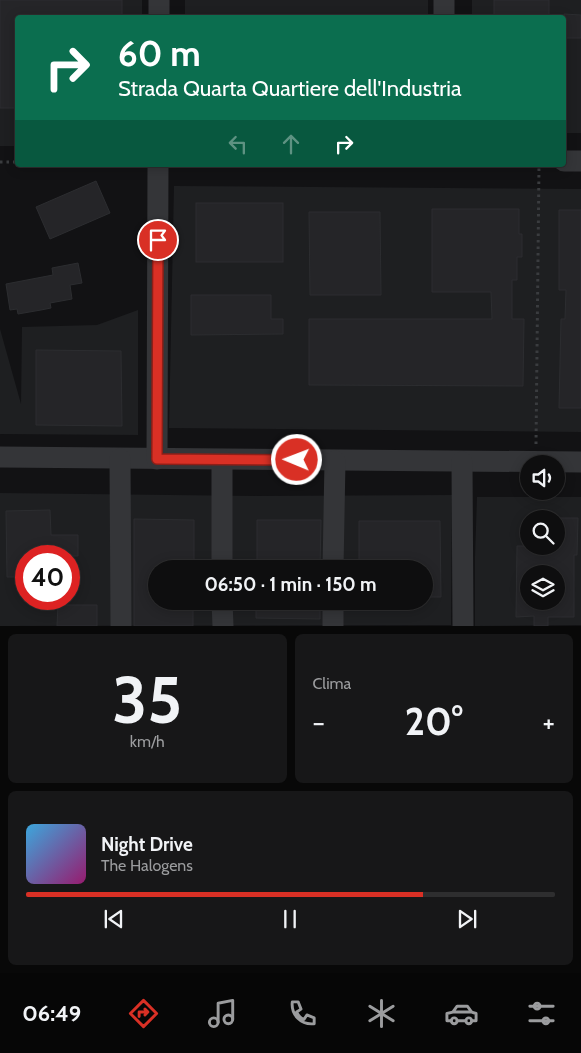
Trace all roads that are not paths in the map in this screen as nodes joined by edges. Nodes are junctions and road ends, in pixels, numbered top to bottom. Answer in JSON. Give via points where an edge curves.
{"nodes":[{"id":1,"x":159,"y":0,"type":"edge"},
{"id":2,"x":444,"y":0,"type":"edge"},
{"id":3,"x":159,"y":15,"type":"edge"},
{"id":4,"x":444,"y":15,"type":"edge"},
{"id":5,"x":566,"y":161,"type":"edge"},
{"id":6,"x":581,"y":161,"type":"edge"},
{"id":7,"x":158,"y":167,"type":"edge"},
{"id":8,"x":0,"y":457,"type":"edge"},
{"id":9,"x":120,"y":459,"type":"junction"},
{"id":10,"x":157,"y":459,"type":"junction"},
{"id":11,"x":222,"y":460,"type":"junction"},
{"id":12,"x":335,"y":461,"type":"junction"},
{"id":13,"x":462,"y":462,"type":"junction"},
{"id":14,"x":581,"y":462,"type":"edge"},
{"id":15,"x":222,"y":560,"type":"edge"},
{"id":16,"x":333,"y":560,"type":"edge"},
{"id":17,"x":222,"y":610,"type":"edge"},
{"id":18,"x":333,"y":610,"type":"edge"},
{"id":19,"x":121,"y":626,"type":"edge"},
{"id":20,"x":222,"y":626,"type":"edge"},
{"id":21,"x":333,"y":626,"type":"edge"},
{"id":22,"x":462,"y":626,"type":"edge"}],
"edges":[{"from":1,"to":3,"type":"street"},
{"from":2,"to":4,"type":"street"},
{"from":5,"to":6,"type":"street"},
{"from":7,"to":10,"type":"street"},
{"from":8,"to":9,"type":"street"},
{"from":9,"to":10,"type":"street"},
{"from":9,"to":19,"type":"street"},
{"from":10,"to":11,"type":"street"},
{"from":11,"to":12,"type":"street"},
{"from":11,"to":15,"type":"street"},
{"from":12,"to":13,"type":"street"},
{"from":12,"to":16,"type":"street"},
{"from":13,"to":14,"type":"street"},
{"from":13,"to":22,"type":"street"},
{"from":17,"to":20,"type":"street"},
{"from":18,"to":21,"type":"street"}]}
